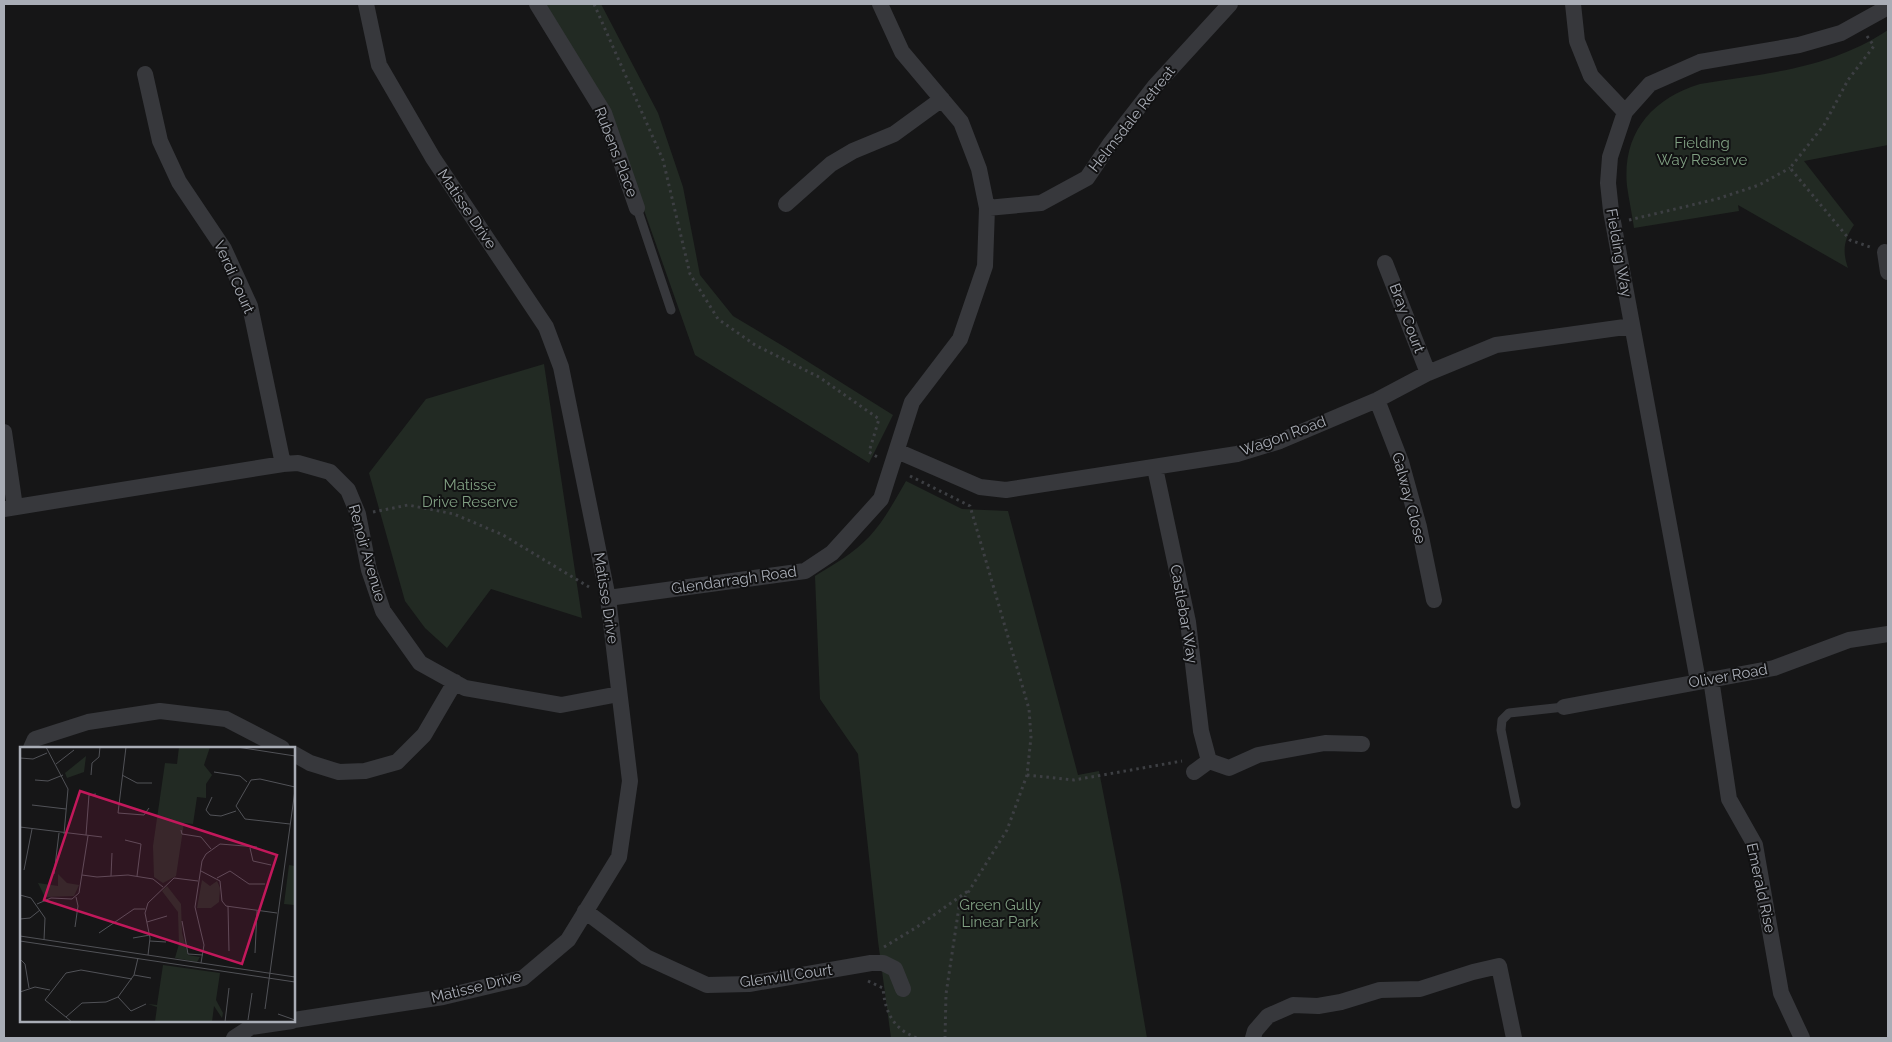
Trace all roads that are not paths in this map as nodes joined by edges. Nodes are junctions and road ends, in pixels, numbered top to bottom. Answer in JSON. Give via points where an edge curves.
{"nodes":[{"id":1,"x":366,"y":4,"type":"edge"},
{"id":2,"x":538,"y":4,"type":"edge"},
{"id":3,"x":880,"y":4,"type":"edge"},
{"id":4,"x":1230,"y":4,"type":"edge"},
{"id":5,"x":1572,"y":4,"type":"edge"},
{"id":6,"x":1888,"y":7,"type":"edge"},
{"id":7,"x":145,"y":74,"type":"dead end"},
{"id":8,"x":942,"y":99,"type":"junction"},
{"id":9,"x":1625,"y":112,"type":"junction"},
{"id":10,"x":786,"y":204,"type":"dead end"},
{"id":11,"x":637,"y":208,"type":"joint"},
{"id":12,"x":987,"y":208,"type":"junction"},
{"id":13,"x":1885,"y":252,"type":"road end"},
{"id":14,"x":1385,"y":262,"type":"dead end"},
{"id":15,"x":1888,"y":272,"type":"edge"},
{"id":16,"x":671,"y":310,"type":"dead end"},
{"id":17,"x":1632,"y":326,"type":"junction"},
{"id":18,"x":1428,"y":373,"type":"junction"},
{"id":19,"x":1377,"y":400,"type":"junction"},
{"id":20,"x":4,"y":432,"type":"edge"},
{"id":21,"x":897,"y":451,"type":"junction"},
{"id":22,"x":283,"y":464,"type":"junction"},
{"id":23,"x":1155,"y":468,"type":"junction"},
{"id":24,"x":9,"y":508,"type":"edge"},
{"id":25,"x":608,"y":598,"type":"junction"},
{"id":26,"x":1434,"y":600,"type":"dead end"},
{"id":27,"x":1888,"y":634,"type":"edge"},
{"id":28,"x":1704,"y":680,"type":"junction"},
{"id":29,"x":455,"y":682,"type":"junction"},
{"id":30,"x":619,"y":694,"type":"junction"},
{"id":31,"x":1564,"y":707,"type":"joint"},
{"id":32,"x":1362,"y":744,"type":"dead end"},
{"id":33,"x":31,"y":747,"type":"edge"},
{"id":34,"x":280,"y":747,"type":"edge"},
{"id":35,"x":295,"y":755,"type":"edge"},
{"id":36,"x":1210,"y":761,"type":"junction"},
{"id":37,"x":1194,"y":772,"type":"dead end"},
{"id":38,"x":1516,"y":804,"type":"dead end"},
{"id":39,"x":585,"y":911,"type":"junction"},
{"id":40,"x":903,"y":989,"type":"dead end"},
{"id":41,"x":295,"y":1021,"type":"edge"},
{"id":42,"x":278,"y":1022,"type":"edge"},
{"id":43,"x":249,"y":1024,"type":"edge"},
{"id":44,"x":234,"y":1038,"type":"edge"},
{"id":45,"x":1253,"y":1038,"type":"edge"},
{"id":46,"x":1514,"y":1038,"type":"edge"},
{"id":47,"x":1802,"y":1038,"type":"edge"}],
"edges":[{"from":1,"to":25,"type":"street","name":"Matisse Drive","via":[[379,65],[433,158],[546,327],[561,367]]},
{"from":2,"to":11,"type":"street","name":"Rubens Place","via":[[604,112]]},
{"from":3,"to":8,"type":"street","name":"Glendarragh Road","via":[[902,52]]},
{"from":4,"to":12,"type":"street","name":"Helmsdale Retreat","via":[[1155,86],[1087,178],[1041,203]]},
{"from":5,"to":9,"type":"street","via":[[1578,41],[1591,76]]},
{"from":6,"to":9,"type":"street","name":"Fielding Way","via":[[1841,33],[1799,45],[1700,62],[1650,84]]},
{"from":7,"to":22,"type":"street","name":"Verdi Court","via":[[160,141],[179,182],[224,249],[250,306]]},
{"from":8,"to":10,"type":"street","via":[[894,134],[831,164]]},
{"from":8,"to":12,"type":"street","name":"Glendarragh Road","via":[[961,122],[980,169]]},
{"from":9,"to":17,"type":"street","name":"Fielding Way","via":[[1610,157],[1608,183]]},
{"from":11,"to":16,"type":"lane","name":"Rubens Place"},
{"from":12,"to":21,"type":"street","name":"Glendarragh Road","via":[[985,266],[960,340],[912,402]]},
{"from":13,"to":15,"type":"street"},
{"from":14,"to":18,"type":"street","name":"Bray Court"},
{"from":17,"to":18,"type":"street","name":"Wagon Road","via":[[1496,346]]},
{"from":17,"to":28,"type":"street","name":"Fielding Way"},
{"from":18,"to":19,"type":"street","name":"Wagon Road"},
{"from":19,"to":23,"type":"street","name":"Wagon Road","via":[[1237,454]]},
{"from":19,"to":26,"type":"street","name":"Galway Close","via":[[1401,462]]},
{"from":20,"to":24,"type":"street"},
{"from":21,"to":23,"type":"street","name":"Wagon Road","via":[[980,487],[1006,490]]},
{"from":21,"to":25,"type":"street","name":"Glendarragh Road","via":[[881,499],[832,554],[805,571]]},
{"from":22,"to":24,"type":"street","name":"Renoir Avenue"},
{"from":22,"to":29,"type":"street","name":"Renoir Avenue","via":[[298,463],[330,472],[348,490],[358,514],[369,570],[383,611],[420,663]]},
{"from":23,"to":36,"type":"street","name":"Castlebar Way","via":[[1188,622],[1202,731]]},
{"from":25,"to":30,"type":"street","name":"Matisse Drive"},
{"from":27,"to":28,"type":"street","name":"Oliver Road","via":[[1849,640],[1774,668]]},
{"from":28,"to":31,"type":"street","name":"Oliver Road"},
{"from":28,"to":47,"type":"street","name":"Emerald Rise","via":[[1729,799],[1755,844],[1781,993]]},
{"from":29,"to":30,"type":"street","name":"Renoir Avenue","via":[[465,688],[561,705]]},
{"from":29,"to":35,"type":"street","via":[[424,735],[396,762],[366,772],[339,772]]},
{"from":30,"to":39,"type":"street","name":"Matisse Drive","via":[[630,781],[620,847],[618,857]]},
{"from":31,"to":38,"type":"lane","via":[[1509,713],[1502,720],[1501,730]]},
{"from":32,"to":36,"type":"street","via":[[1325,743],[1258,755],[1228,768]]},
{"from":33,"to":34,"type":"street","via":[[35,739],[88,722],[160,712],[226,719]]},
{"from":36,"to":37,"type":"street"},
{"from":39,"to":40,"type":"street","name":"Glenvill Court","via":[[646,957],[706,985],[749,984],[882,963],[895,969]]},
{"from":39,"to":41,"type":"street","name":"Matisse Drive","via":[[568,940],[523,978],[442,997]]},
{"from":42,"to":43,"type":"street","name":"Matisse Drive"},
{"from":43,"to":44,"type":"street","name":"Matisse Drive"},
{"from":45,"to":46,"type":"street","via":[[1268,1016],[1293,1005],[1342,1002],[1380,990],[1420,989],[1500,966]]}]}
